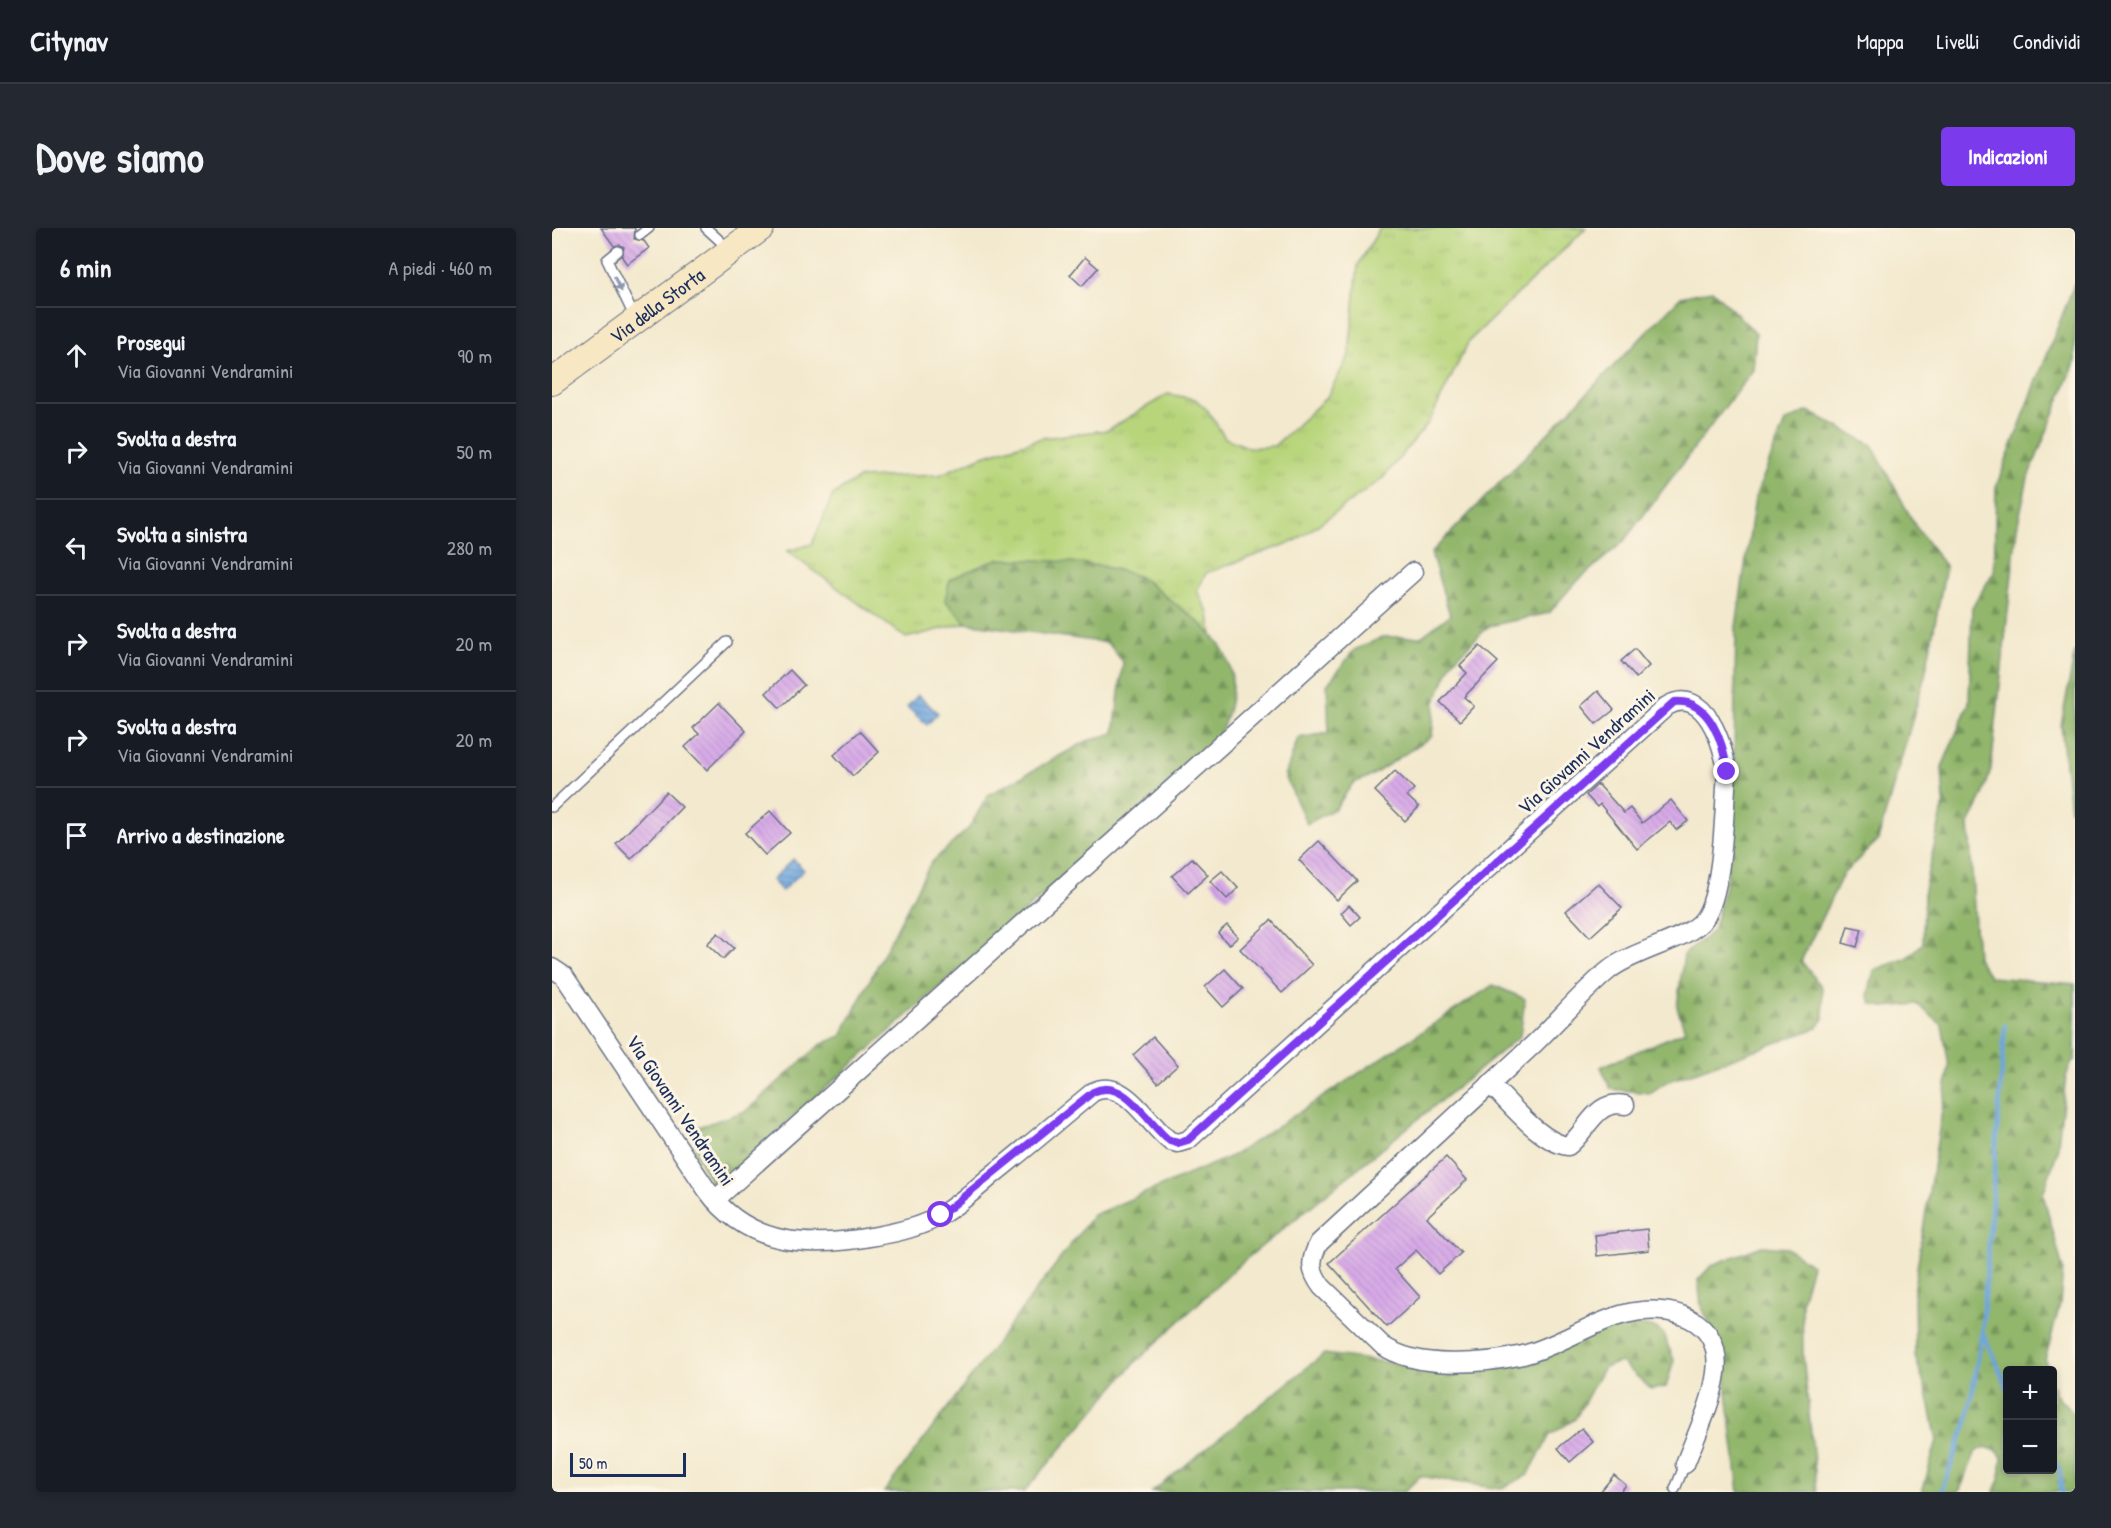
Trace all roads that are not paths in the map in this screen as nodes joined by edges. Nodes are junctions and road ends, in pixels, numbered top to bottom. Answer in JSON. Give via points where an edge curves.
{"nodes":[{"id":1,"x":649,"y":228,"type":"edge"},
{"id":2,"x":706,"y":228,"type":"edge"},
{"id":3,"x":761,"y":228,"type":"edge"},
{"id":4,"x":640,"y":235,"type":"dead end"},
{"id":5,"x":730,"y":250,"type":"junction"},
{"id":6,"x":618,"y":252,"type":"dead end"},
{"id":7,"x":636,"y":320,"type":"junction"},
{"id":8,"x":552,"y":382,"type":"edge"},
{"id":9,"x":1413,"y":572,"type":"dead end"},
{"id":10,"x":727,"y":642,"type":"dead end"},
{"id":11,"x":552,"y":807,"type":"edge"},
{"id":12,"x":552,"y":968,"type":"edge"},
{"id":13,"x":1490,"y":1084,"type":"junction"},
{"id":14,"x":1624,"y":1105,"type":"dead end"},
{"id":15,"x":715,"y":1200,"type":"junction"},
{"id":16,"x":1686,"y":1464,"type":"joint"},
{"id":17,"x":1675,"y":1489,"type":"dead end"}],
"edges":[{"from":1,"to":4,"type":"lane"},
{"from":2,"to":5,"type":"lane"},
{"from":3,"to":5,"type":"main road","name":"Via della Storta"},
{"from":5,"to":7,"type":"main road","name":"Via della Storta"},
{"from":6,"to":7,"type":"lane","one_way":true,"via":[[607,260]]},
{"from":7,"to":8,"type":"main road","name":"Via della Storta"},
{"from":9,"to":15,"type":"street"},
{"from":10,"to":11,"type":"lane"},
{"from":12,"to":15,"type":"street","name":"Via Giovanni Vendramini","via":[[564,976]]},
{"from":13,"to":14,"type":"street","via":[[1545,1137],[1559,1145],[1568,1146],[1594,1114],[1606,1106],[1614,1102]]},
{"from":13,"to":15,"type":"street","name":"Via Giovanni Vendramini","via":[[1607,971],[1632,954],[1694,928],[1708,912],[1718,877],[1727,772],[1716,730],[1694,705],[1682,701],[1668,706],[1188,1140],[1170,1141],[1126,1097],[1102,1088],[956,1205],[912,1228],[856,1240],[806,1244],[737,1220]]},
{"from":13,"to":16,"type":"street","name":"Via Giovanni Vendramini","via":[[1319,1244],[1312,1254],[1314,1276],[1382,1345],[1401,1356],[1423,1361],[1518,1356],[1626,1314],[1663,1313],[1697,1322],[1713,1340],[1716,1366],[1712,1392]]},
{"from":16,"to":17,"type":"lane"}]}
